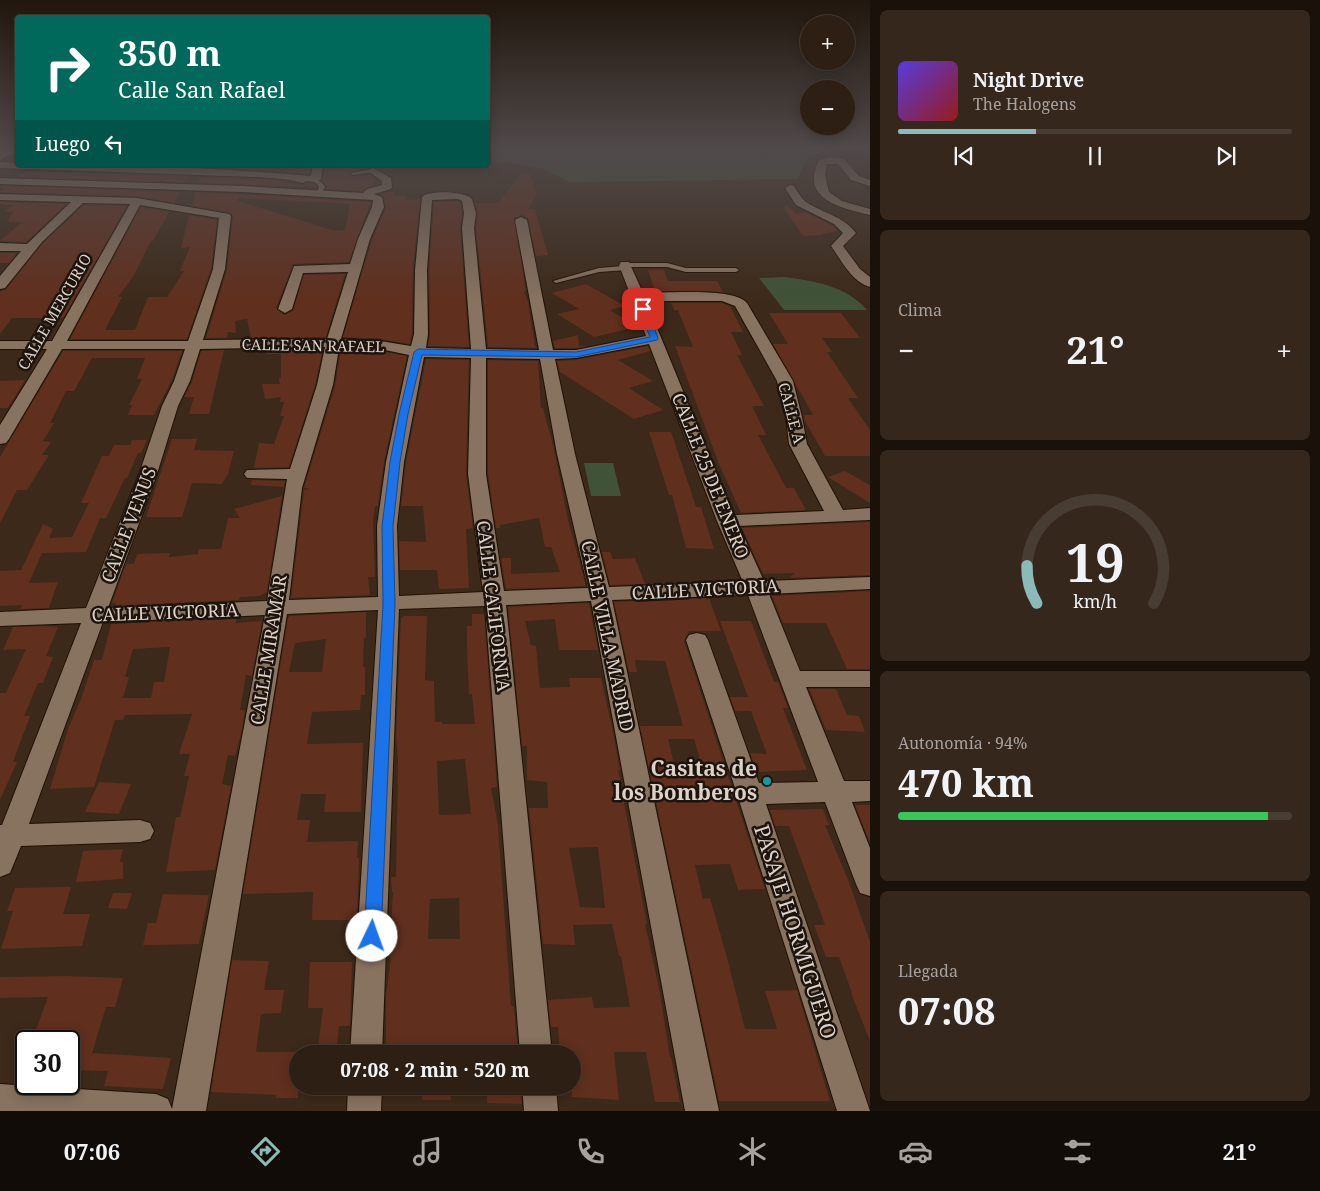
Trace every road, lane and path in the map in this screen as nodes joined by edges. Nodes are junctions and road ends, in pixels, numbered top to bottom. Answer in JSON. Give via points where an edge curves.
{"nodes":[{"id":1,"x":0,"y":198,"type":"edge"},
{"id":2,"x":372,"y":198,"type":"edge"},
{"id":3,"x":427,"y":198,"type":"edge"},
{"id":4,"x":464,"y":198,"type":"edge"},
{"id":5,"x":797,"y":198,"type":"edge"},
{"id":6,"x":832,"y":198,"type":"edge"},
{"id":7,"x":81,"y":199,"type":"junction"},
{"id":8,"x":105,"y":200,"type":"joint"},
{"id":9,"x":137,"y":201,"type":"junction"},
{"id":10,"x":870,"y":212,"type":"edge"},
{"id":11,"x":521,"y":220,"type":"dead end"},
{"id":12,"x":0,"y":247,"type":"edge"},
{"id":13,"x":30,"y":248,"type":"junction"},
{"id":14,"x":0,"y":266,"type":"edge"},
{"id":15,"x":626,"y":266,"type":"junction"},
{"id":16,"x":13,"y":267,"type":"junction"},
{"id":17,"x":356,"y":268,"type":"junction"},
{"id":18,"x":736,"y":270,"type":"dead end"},
{"id":19,"x":556,"y":280,"type":"dead end"},
{"id":20,"x":870,"y":283,"type":"edge"},
{"id":21,"x":0,"y":285,"type":"edge"},
{"id":22,"x":638,"y":297,"type":"junction"},
{"id":23,"x":285,"y":309,"type":"dead end"},
{"id":24,"x":654,"y":338,"type":"junction"},
{"id":25,"x":333,"y":343,"type":"junction"},
{"id":26,"x":0,"y":345,"type":"edge"},
{"id":27,"x":57,"y":345,"type":"junction"},
{"id":28,"x":193,"y":345,"type":"junction"},
{"id":29,"x":418,"y":352,"type":"junction"},
{"id":30,"x":479,"y":354,"type":"junction"},
{"id":31,"x":546,"y":355,"type":"junction"},
{"id":32,"x":0,"y":439,"type":"edge"},
{"id":33,"x":253,"y":474,"type":"dead end"},
{"id":34,"x":297,"y":474,"type":"junction"},
{"id":35,"x":870,"y":514,"type":"edge"},
{"id":36,"x":836,"y":515,"type":"junction"},
{"id":37,"x":727,"y":521,"type":"junction"},
{"id":38,"x":870,"y":583,"type":"edge"},
{"id":39,"x":756,"y":587,"type":"junction"},
{"id":40,"x":600,"y":594,"type":"junction"},
{"id":41,"x":495,"y":599,"type":"junction"},
{"id":42,"x":389,"y":604,"type":"junction"},
{"id":43,"x":277,"y":608,"type":"junction"},
{"id":44,"x":94,"y":616,"type":"junction"},
{"id":45,"x":0,"y":619,"type":"edge"},
{"id":46,"x":698,"y":640,"type":"dead end"},
{"id":47,"x":792,"y":678,"type":"junction"},
{"id":48,"x":870,"y":679,"type":"edge"},
{"id":49,"x":870,"y":791,"type":"edge"},
{"id":50,"x":750,"y":794,"type":"junction"},
{"id":51,"x":834,"y":794,"type":"junction"},
{"id":52,"x":140,"y":831,"type":"dead end"},
{"id":53,"x":5,"y":836,"type":"edge"},
{"id":54,"x":0,"y":865,"type":"edge"},
{"id":55,"x":870,"y":884,"type":"edge"},
{"id":56,"x":366,"y":1045,"type":"edge"},
{"id":57,"x":535,"y":1045,"type":"edge"},
{"id":58,"x":365,"y":1095,"type":"edge"},
{"id":59,"x":540,"y":1095,"type":"edge"},
{"id":60,"x":0,"y":1101,"type":"edge"},
{"id":61,"x":156,"y":1111,"type":"edge"},
{"id":62,"x":189,"y":1111,"type":"edge"},
{"id":63,"x":364,"y":1111,"type":"edge"},
{"id":64,"x":542,"y":1111,"type":"edge"},
{"id":65,"x":702,"y":1111,"type":"edge"},
{"id":66,"x":854,"y":1111,"type":"edge"}],
"edges":[{"from":1,"to":7,"type":"street"},
{"from":2,"to":17,"type":"street","name":"CALLE MIRAMAR","via":[[378,207]]},
{"from":3,"to":29,"type":"street","name":"CALLE CALIFORNIA","via":[[421,270],[422,334]]},
{"from":4,"to":30,"type":"street","name":"CALLE CALIFORNIA","via":[[470,213],[468,228]]},
{"from":5,"to":20,"type":"street","via":[[800,203],[841,224],[850,233],[837,246]]},
{"from":6,"to":10,"type":"street"},
{"from":7,"to":8,"type":"street"},
{"from":7,"to":13,"type":"street"},
{"from":8,"to":9,"type":"street"},
{"from":9,"to":27,"type":"street","name":"CALLE MERCURIO"},
{"from":9,"to":28,"type":"street","name":"CALLE VENUS","via":[[225,216],[219,269]]},
{"from":11,"to":31,"type":"street","name":"CALLE VILLA MADRID"},
{"from":12,"to":13,"type":"street"},
{"from":13,"to":16,"type":"street"},
{"from":14,"to":16,"type":"street"},
{"from":15,"to":18,"type":"lane"},
{"from":15,"to":19,"type":"lane"},
{"from":15,"to":22,"type":"street","name":"CALLE 25 DE ENERO"},
{"from":16,"to":21,"type":"street"},
{"from":17,"to":23,"type":"street","via":[[298,268]]},
{"from":17,"to":25,"type":"street","name":"CALLE MIRAMAR"},
{"from":22,"to":24,"type":"street","name":"CALLE 25 DE ENERO"},
{"from":22,"to":36,"type":"street","name":"CALLE A","via":[[722,297],[740,303],[788,391],[798,444]]},
{"from":24,"to":31,"type":"street","name":"CALLE SAN RAFAEL","via":[[576,354]]},
{"from":24,"to":37,"type":"street","name":"CALLE 25 DE ENERO"},
{"from":25,"to":28,"type":"street","name":"CALLE SAN RAFAEL"},
{"from":25,"to":29,"type":"street","name":"CALLE SAN RAFAEL","via":[[380,345]]},
{"from":25,"to":34,"type":"street","name":"CALLE MIRAMAR","via":[[325,385]]},
{"from":26,"to":27,"type":"street","name":"CALLE SAN RAFAEL"},
{"from":27,"to":28,"type":"street","name":"CALLE SAN RAFAEL"},
{"from":27,"to":32,"type":"street","name":"CALLE MERCURIO"},
{"from":28,"to":44,"type":"street","name":"CALLE VENUS"},
{"from":29,"to":30,"type":"street","name":"CALLE SAN RAFAEL"},
{"from":29,"to":42,"type":"street","via":[[402,423],[387,526]]},
{"from":30,"to":31,"type":"street","name":"CALLE SAN RAFAEL"},
{"from":30,"to":41,"type":"street","name":"CALLE CALIFORNIA","via":[[477,474]]},
{"from":31,"to":40,"type":"street","name":"CALLE VILLA MADRID"},
{"from":33,"to":34,"type":"street"},
{"from":34,"to":43,"type":"street","name":"CALLE MIRAMAR","via":[[291,497]]},
{"from":35,"to":36,"type":"street"},
{"from":36,"to":37,"type":"street"},
{"from":37,"to":39,"type":"street","name":"CALLE 25 DE ENERO"},
{"from":38,"to":39,"type":"street","name":"CALLE VICTORIA"},
{"from":39,"to":40,"type":"street","name":"CALLE VICTORIA"},
{"from":39,"to":47,"type":"street","name":"CALLE 25 DE ENERO"},
{"from":40,"to":41,"type":"street","name":"CALLE VICTORIA"},
{"from":40,"to":65,"type":"street","name":"CALLE VILLA MADRID"},
{"from":41,"to":42,"type":"street","name":"CALLE VICTORIA"},
{"from":41,"to":57,"type":"street","name":"CALLE CALIFORNIA"},
{"from":42,"to":43,"type":"street","name":"CALLE VICTORIA"},
{"from":42,"to":56,"type":"street"},
{"from":43,"to":44,"type":"street","name":"CALLE VICTORIA"},
{"from":43,"to":62,"type":"street","name":"CALLE MIRAMAR"},
{"from":44,"to":45,"type":"street","name":"CALLE VICTORIA"},
{"from":44,"to":53,"type":"street","name":"CALLE VENUS"},
{"from":46,"to":50,"type":"street","name":"PASAJE HORMIGUERO"},
{"from":47,"to":48,"type":"street"},
{"from":47,"to":51,"type":"street","name":"CALLE 25 DE ENERO"},
{"from":49,"to":51,"type":"street"},
{"from":50,"to":51,"type":"street"},
{"from":50,"to":66,"type":"street","name":"PASAJE HORMIGUERO"},
{"from":51,"to":55,"type":"street","name":"CALLE 25 DE ENERO"},
{"from":52,"to":53,"type":"street"},
{"from":53,"to":54,"type":"street","name":"CALLE VENUS"},
{"from":58,"to":63,"type":"street"},
{"from":59,"to":64,"type":"street"},
{"from":60,"to":61,"type":"street"}]}
